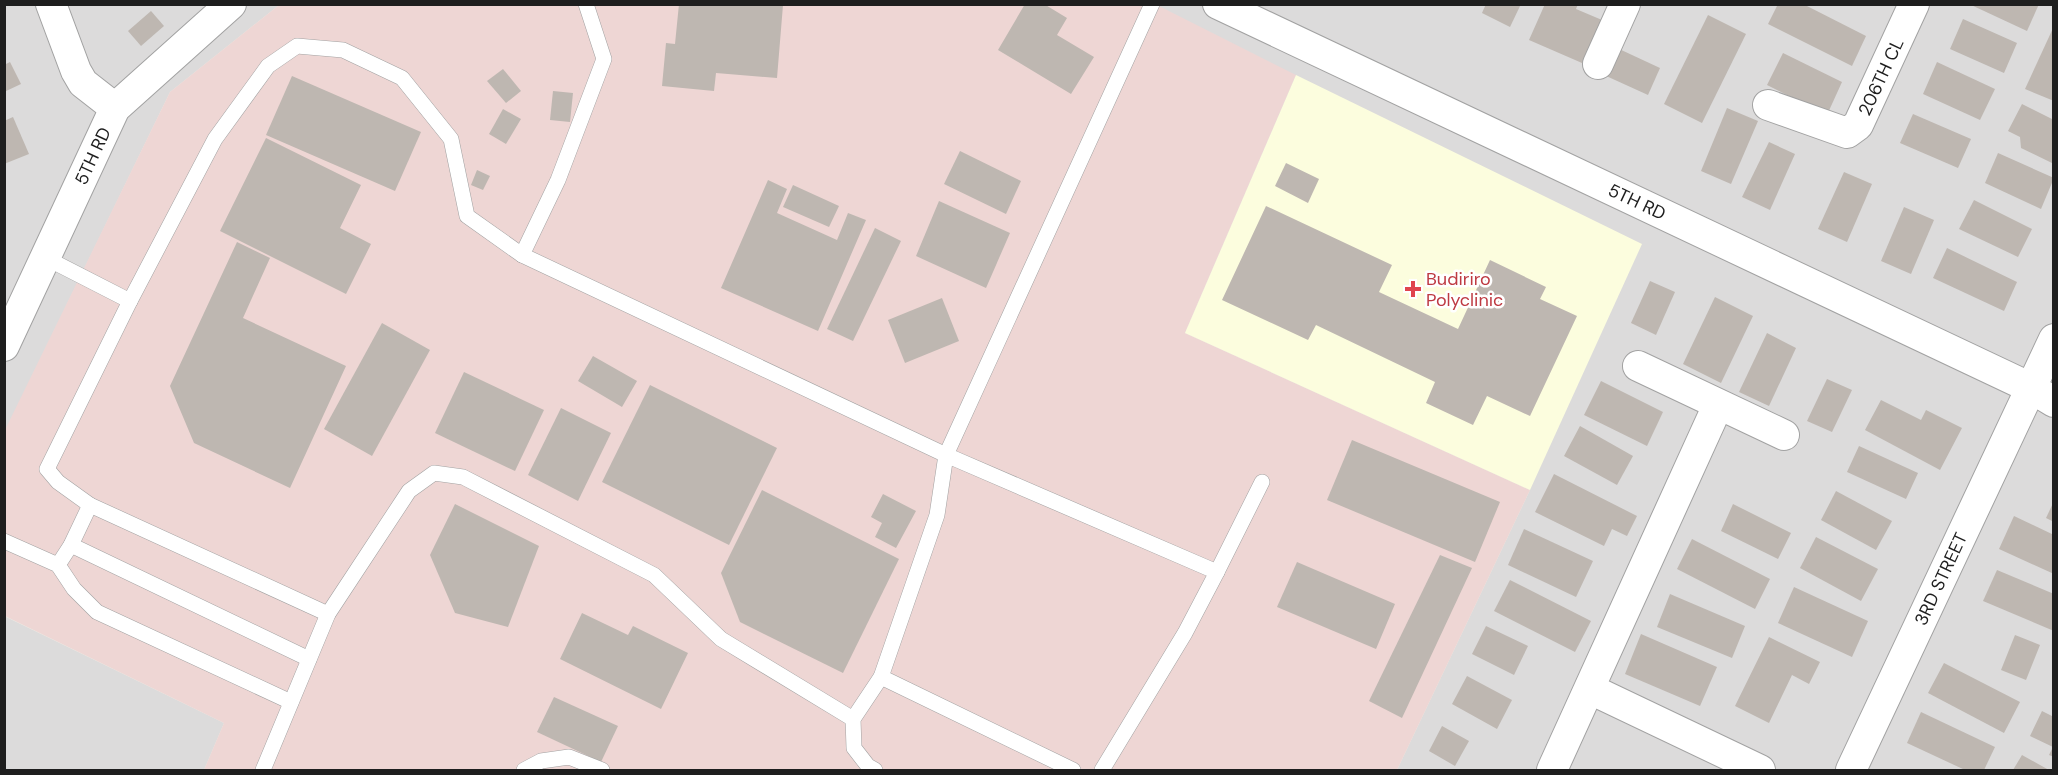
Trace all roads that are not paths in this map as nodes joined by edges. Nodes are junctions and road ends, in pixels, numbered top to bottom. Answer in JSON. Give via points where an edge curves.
{"nodes":[{"id":1,"x":51,"y":4,"type":"edge"},
{"id":2,"x":231,"y":4,"type":"edge"},
{"id":3,"x":586,"y":4,"type":"edge"},
{"id":4,"x":1152,"y":4,"type":"edge"},
{"id":5,"x":1218,"y":4,"type":"edge"},
{"id":6,"x":1625,"y":4,"type":"edge"},
{"id":7,"x":1914,"y":4,"type":"edge"},
{"id":8,"x":1598,"y":64,"type":"dead end"},
{"id":9,"x":1768,"y":105,"type":"dead end"},
{"id":10,"x":115,"y":108,"type":"junction"},
{"id":11,"x":522,"y":255,"type":"junction"},
{"id":12,"x":46,"y":258,"type":"junction"},
{"id":13,"x":130,"y":301,"type":"junction"},
{"id":14,"x":2054,"y":339,"type":"edge"},
{"id":15,"x":4,"y":346,"type":"edge"},
{"id":16,"x":1638,"y":366,"type":"dead end"},
{"id":17,"x":2042,"y":395,"type":"edge"},
{"id":18,"x":1718,"y":405,"type":"junction"},
{"id":19,"x":1784,"y":435,"type":"dead end"},
{"id":20,"x":946,"y":455,"type":"junction"},
{"id":21,"x":1262,"y":482,"type":"dead end"},
{"id":22,"x":90,"y":505,"type":"junction"},
{"id":23,"x":4,"y":541,"type":"edge"},
{"id":24,"x":71,"y":545,"type":"junction"},
{"id":25,"x":58,"y":565,"type":"junction"},
{"id":26,"x":1217,"y":572,"type":"junction"},
{"id":27,"x":328,"y":614,"type":"junction"},
{"id":28,"x":309,"y":659,"type":"junction"},
{"id":29,"x":881,"y":677,"type":"junction"},
{"id":30,"x":1590,"y":689,"type":"junction"},
{"id":31,"x":291,"y":702,"type":"junction"},
{"id":32,"x":853,"y":719,"type":"junction"},
{"id":33,"x":263,"y":771,"type":"edge"},
{"id":34,"x":524,"y":771,"type":"edge"},
{"id":35,"x":602,"y":771,"type":"edge"},
{"id":36,"x":875,"y":771,"type":"edge"},
{"id":37,"x":1073,"y":771,"type":"edge"},
{"id":38,"x":1102,"y":771,"type":"edge"},
{"id":39,"x":1552,"y":771,"type":"edge"},
{"id":40,"x":1760,"y":771,"type":"edge"},
{"id":41,"x":1851,"y":771,"type":"edge"}],
"edges":[{"from":1,"to":10,"type":"street","via":[[75,71],[83,83]]},
{"from":2,"to":10,"type":"street","name":"5TH RD"},
{"from":3,"to":11,"type":"lane","via":[[604,59],[558,180]]},
{"from":4,"to":20,"type":"lane"},
{"from":5,"to":17,"type":"street","name":"5TH RD"},
{"from":6,"to":8,"type":"street"},
{"from":7,"to":9,"type":"street","name":"206TH CL","via":[[1858,125],[1848,134]]},
{"from":10,"to":12,"type":"street","name":"5TH RD"},
{"from":11,"to":13,"type":"lane","via":[[467,216],[451,139],[402,78],[343,50],[297,46],[268,66],[214,139]]},
{"from":11,"to":20,"type":"lane"},
{"from":12,"to":13,"type":"lane"},
{"from":12,"to":15,"type":"street","name":"5TH RD"},
{"from":13,"to":22,"type":"lane","via":[[47,470]]},
{"from":14,"to":17,"type":"street","name":"3RD STREET"},
{"from":16,"to":18,"type":"street"},
{"from":17,"to":41,"type":"street","name":"3RD STREET"},
{"from":18,"to":19,"type":"street"},
{"from":18,"to":30,"type":"street"},
{"from":20,"to":26,"type":"lane"},
{"from":20,"to":29,"type":"lane","via":[[937,515]]},
{"from":21,"to":26,"type":"lane"},
{"from":22,"to":24,"type":"lane"},
{"from":22,"to":27,"type":"lane"},
{"from":23,"to":25,"type":"lane"},
{"from":24,"to":25,"type":"lane"},
{"from":24,"to":28,"type":"lane"},
{"from":25,"to":31,"type":"lane","via":[[74,590],[97,612]]},
{"from":26,"to":38,"type":"lane"},
{"from":27,"to":28,"type":"lane"},
{"from":27,"to":32,"type":"lane","via":[[409,491],[434,473],[462,477],[654,575],[721,639]]},
{"from":28,"to":31,"type":"lane"},
{"from":29,"to":32,"type":"lane"},
{"from":29,"to":37,"type":"lane"},
{"from":30,"to":39,"type":"street"},
{"from":30,"to":40,"type":"street"},
{"from":31,"to":33,"type":"lane"},
{"from":32,"to":36,"type":"lane","via":[[854,748]]},
{"from":34,"to":35,"type":"lane","via":[[541,761],[569,757]]}]}
